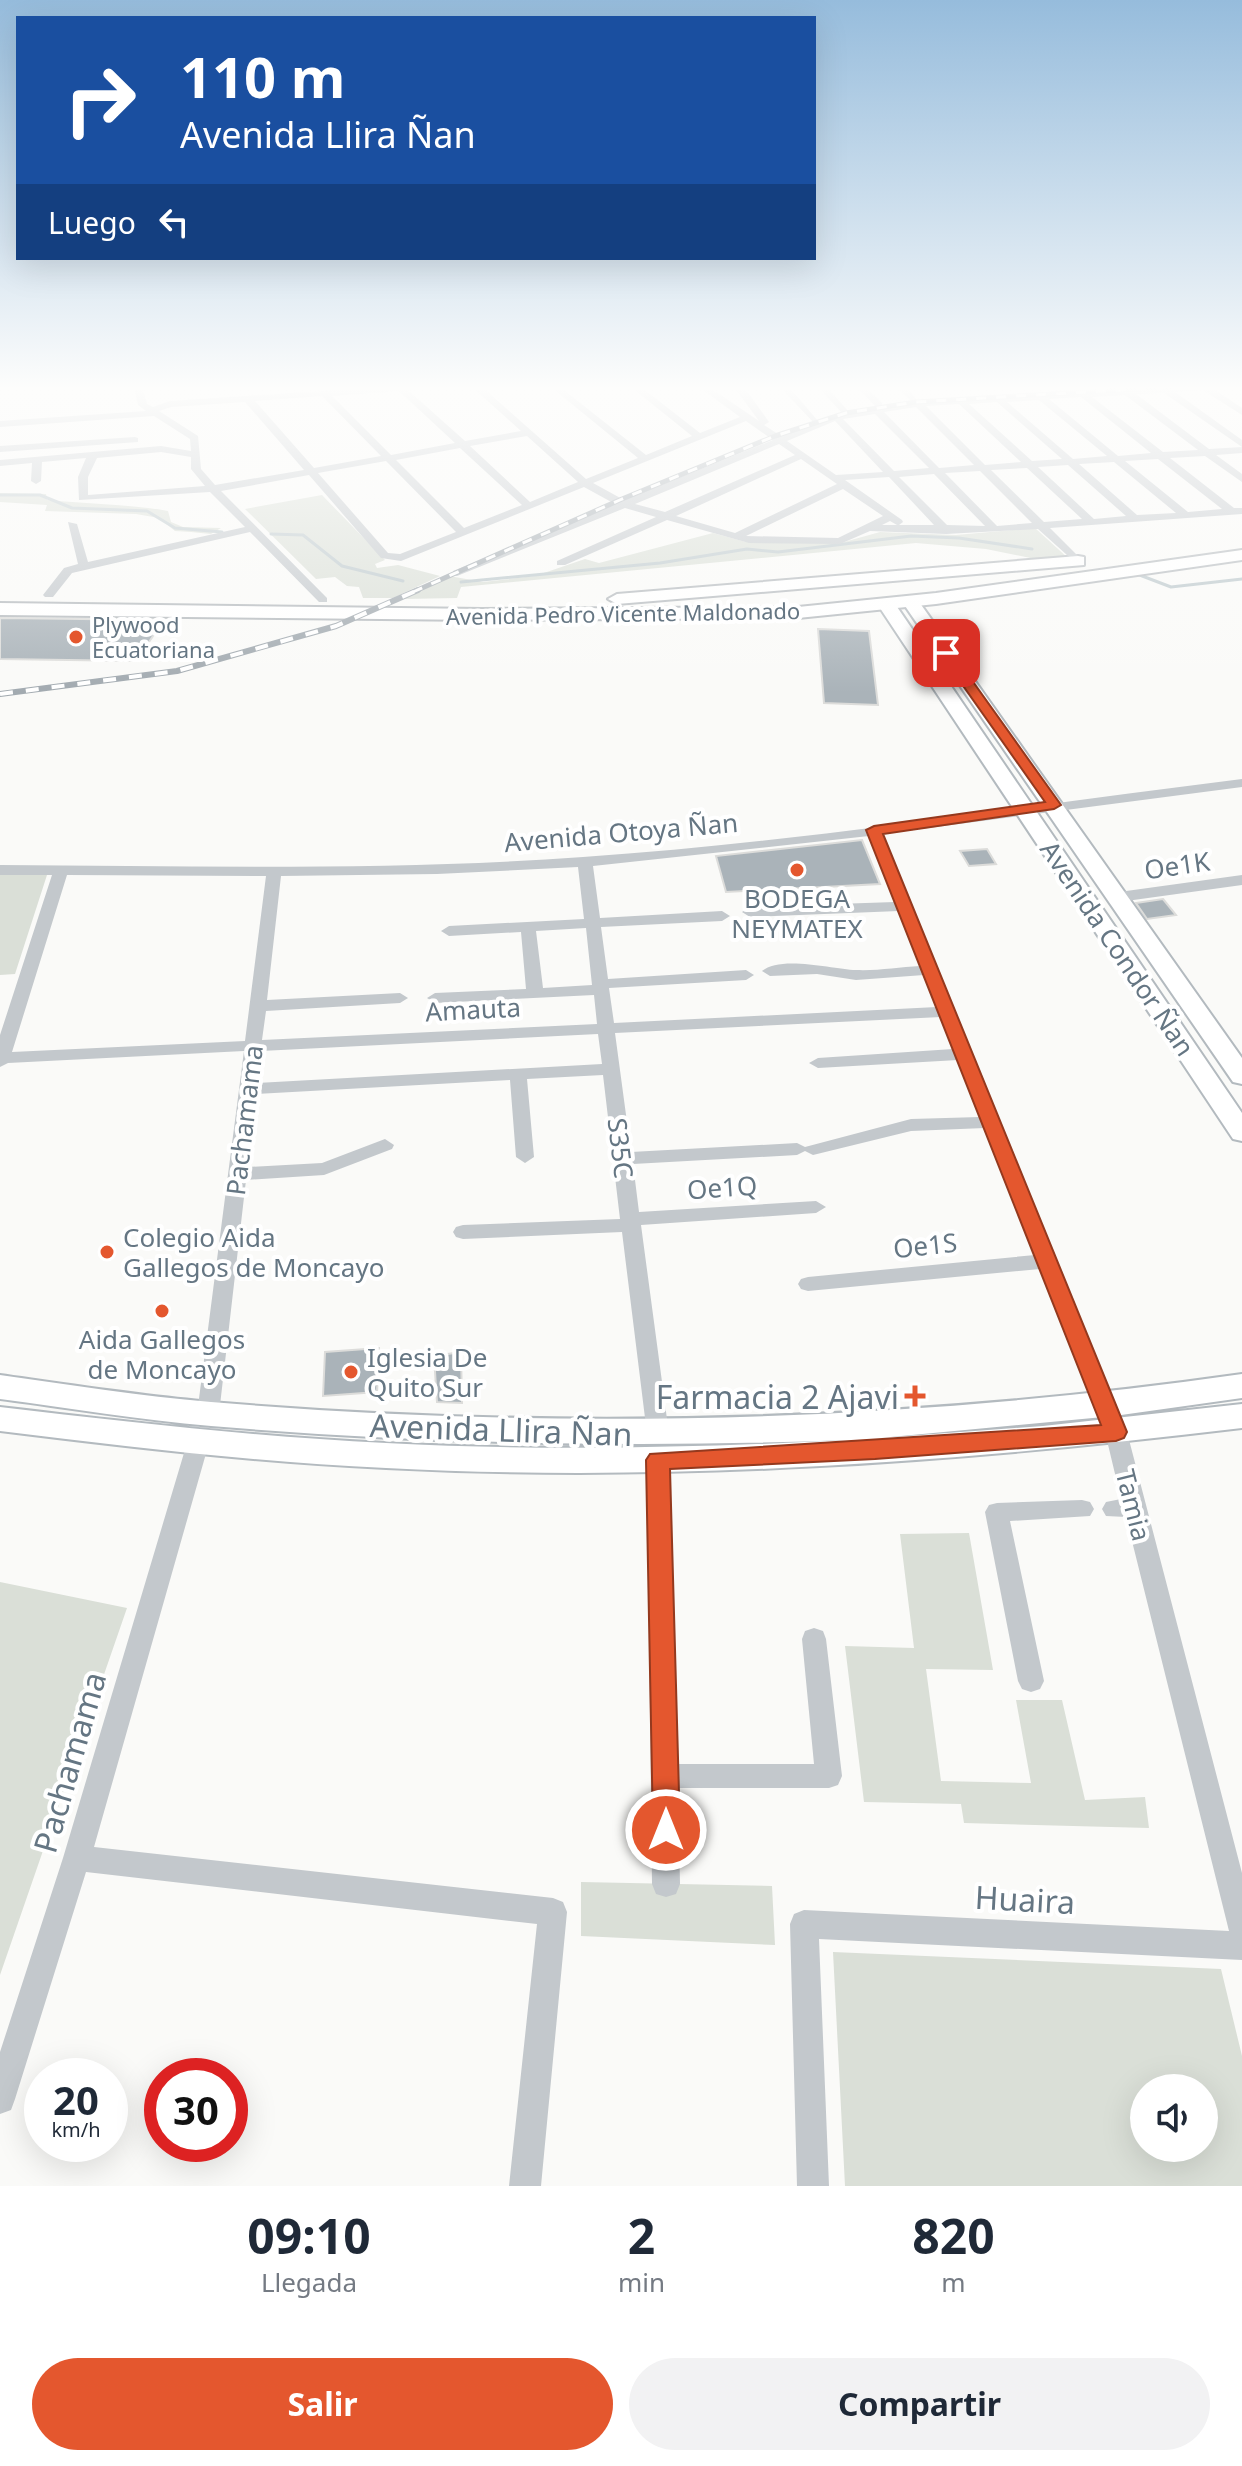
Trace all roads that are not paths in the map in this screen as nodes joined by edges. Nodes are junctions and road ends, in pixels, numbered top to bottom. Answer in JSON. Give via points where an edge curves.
{"nodes":[{"id":1,"x":83,"y":489,"type":"edge"},
{"id":2,"x":213,"y":489,"type":"joint"},
{"id":3,"x":327,"y":489,"type":"edge"},
{"id":4,"x":420,"y":489,"type":"edge"},
{"id":5,"x":510,"y":489,"type":"edge"},
{"id":6,"x":570,"y":489,"type":"edge"},
{"id":7,"x":595,"y":489,"type":"edge"},
{"id":8,"x":646,"y":489,"type":"edge"},
{"id":9,"x":729,"y":489,"type":"edge"},
{"id":10,"x":825,"y":489,"type":"edge"},
{"id":11,"x":848,"y":489,"type":"edge"},
{"id":12,"x":907,"y":489,"type":"edge"},
{"id":13,"x":954,"y":489,"type":"edge"},
{"id":14,"x":1002,"y":489,"type":"edge"},
{"id":15,"x":1054,"y":489,"type":"edge"},
{"id":16,"x":1102,"y":489,"type":"edge"},
{"id":17,"x":1154,"y":489,"type":"edge"},
{"id":18,"x":1206,"y":489,"type":"edge"},
{"id":19,"x":616,"y":501,"type":"junction"},
{"id":20,"x":529,"y":506,"type":"junction"},
{"id":21,"x":1237,"y":511,"type":"edge"},
{"id":22,"x":1185,"y":515,"type":"junction"},
{"id":23,"x":668,"y":517,"type":"junction"},
{"id":24,"x":890,"y":517,"type":"junction"},
{"id":25,"x":1135,"y":519,"type":"junction"},
{"id":26,"x":1242,"y":519,"type":"edge"},
{"id":27,"x":1090,"y":521,"type":"junction"},
{"id":28,"x":72,"y":524,"type":"dead end"},
{"id":29,"x":1039,"y":525,"type":"junction"},
{"id":30,"x":869,"y":528,"type":"junction"},
{"id":31,"x":250,"y":529,"type":"junction"},
{"id":32,"x":908,"y":529,"type":"junction"},
{"id":33,"x":994,"y":529,"type":"junction"},
{"id":34,"x":946,"y":531,"type":"junction"},
{"id":35,"x":463,"y":533,"type":"junction"},
{"id":36,"x":735,"y":537,"type":"junction"},
{"id":37,"x":1242,"y":544,"type":"edge"},
{"id":38,"x":1242,"y":555,"type":"edge"},
{"id":39,"x":1077,"y":561,"type":"junction"},
{"id":40,"x":561,"y":563,"type":"dead end"},
{"id":41,"x":84,"y":566,"type":"junction"},
{"id":42,"x":461,"y":568,"type":"dead end"},
{"id":43,"x":0,"y":594,"type":"edge"},
{"id":44,"x":685,"y":594,"type":"junction"},
{"id":45,"x":49,"y":595,"type":"junction"},
{"id":46,"x":641,"y":598,"type":"junction"},
{"id":47,"x":323,"y":600,"type":"junction"},
{"id":48,"x":911,"y":603,"type":"junction"},
{"id":49,"x":887,"y":605,"type":"junction"},
{"id":50,"x":0,"y":609,"type":"edge"},
{"id":51,"x":648,"y":617,"type":"junction"},
{"id":52,"x":694,"y":617,"type":"junction"},
{"id":53,"x":1236,"y":784,"type":"edge"},
{"id":54,"x":1242,"y":796,"type":"edge"},
{"id":55,"x":1054,"y":805,"type":"junction"},
{"id":56,"x":1026,"y":809,"type":"junction"},
{"id":57,"x":874,"y":830,"type":"junction"},
{"id":58,"x":585,"y":862,"type":"junction"},
{"id":59,"x":0,"y":870,"type":"edge"},
{"id":60,"x":61,"y":870,"type":"junction"},
{"id":61,"x":274,"y":874,"type":"junction"},
{"id":62,"x":1242,"y":880,"type":"edge"},
{"id":63,"x":1119,"y":897,"type":"junction"},
{"id":64,"x":905,"y":906,"type":"junction"},
{"id":65,"x":750,"y":912,"type":"dead end"},
{"id":66,"x":722,"y":916,"type":"dead end"},
{"id":67,"x":593,"y":922,"type":"junction"},
{"id":68,"x":528,"y":926,"type":"junction"},
{"id":69,"x":449,"y":931,"type":"dead end"},
{"id":70,"x":931,"y":970,"type":"junction"},
{"id":71,"x":770,"y":971,"type":"dead end"},
{"id":72,"x":746,"y":975,"type":"dead end"},
{"id":73,"x":601,"y":987,"type":"junction"},
{"id":74,"x":535,"y":993,"type":"junction"},
{"id":75,"x":400,"y":998,"type":"dead end"},
{"id":76,"x":435,"y":998,"type":"dead end"},
{"id":77,"x":258,"y":1006,"type":"junction"},
{"id":78,"x":948,"y":1012,"type":"junction"},
{"id":79,"x":6,"y":1023,"type":"edge"},
{"id":80,"x":606,"y":1029,"type":"junction"},
{"id":81,"x":253,"y":1046,"type":"junction"},
{"id":82,"x":965,"y":1054,"type":"junction"},
{"id":83,"x":0,"y":1060,"type":"edge"},
{"id":84,"x":818,"y":1063,"type":"dead end"},
{"id":85,"x":611,"y":1069,"type":"junction"},
{"id":86,"x":518,"y":1074,"type":"junction"},
{"id":87,"x":1242,"y":1076,"type":"edge"},
{"id":88,"x":248,"y":1089,"type":"junction"},
{"id":89,"x":991,"y":1122,"type":"junction"},
{"id":90,"x":1242,"y":1133,"type":"edge"},
{"id":91,"x":385,"y":1145,"type":"dead end"},
{"id":92,"x":525,"y":1157,"type":"dead end"},
{"id":93,"x":623,"y":1158,"type":"junction"},
{"id":94,"x":238,"y":1174,"type":"junction"},
{"id":95,"x":816,"y":1207,"type":"dead end"},
{"id":96,"x":631,"y":1222,"type":"junction"},
{"id":97,"x":463,"y":1232,"type":"dead end"},
{"id":98,"x":1048,"y":1261,"type":"junction"},
{"id":99,"x":808,"y":1284,"type":"dead end"},
{"id":100,"x":1242,"y":1386,"type":"edge"},
{"id":101,"x":0,"y":1387,"type":"edge"},
{"id":102,"x":1242,"y":1416,"type":"edge"},
{"id":103,"x":0,"y":1419,"type":"edge"},
{"id":104,"x":1111,"y":1420,"type":"junction"},
{"id":105,"x":203,"y":1428,"type":"junction"},
{"id":106,"x":658,"y":1447,"type":"junction"},
{"id":107,"x":1082,"y":1509,"type":"dead end"},
{"id":108,"x":814,"y":1639,"type":"dead end"},
{"id":109,"x":1031,"y":1681,"type":"dead end"},
{"id":110,"x":666,"y":1776,"type":"junction"},
{"id":111,"x":77,"y":1858,"type":"junction"},
{"id":112,"x":666,"y":1884,"type":"dead end"},
{"id":113,"x":1242,"y":1928,"type":"edge"},
{"id":114,"x":1242,"y":1946,"type":"edge"},
{"id":115,"x":0,"y":2099,"type":"edge"},
{"id":116,"x":525,"y":2186,"type":"edge"},
{"id":117,"x":813,"y":2186,"type":"edge"}],
"edges":[{"from":1,"to":2,"type":"street","via":[[83,498]]},
{"from":2,"to":31,"type":"street"},
{"from":3,"to":35,"type":"street","via":[[392,559]]},
{"from":4,"to":35,"type":"street"},
{"from":5,"to":20,"type":"street"},
{"from":6,"to":20,"type":"street"},
{"from":7,"to":19,"type":"street"},
{"from":8,"to":19,"type":"street"},
{"from":9,"to":23,"type":"street"},
{"from":10,"to":36,"type":"street"},
{"from":11,"to":24,"type":"street"},
{"from":12,"to":34,"type":"street"},
{"from":13,"to":33,"type":"street"},
{"from":14,"to":29,"type":"street"},
{"from":15,"to":27,"type":"street"},
{"from":16,"to":25,"type":"street"},
{"from":17,"to":22,"type":"street"},
{"from":18,"to":21,"type":"street"},
{"from":19,"to":23,"type":"street"},
{"from":19,"to":42,"type":"street"},
{"from":20,"to":35,"type":"street"},
{"from":21,"to":22,"type":"street"},
{"from":21,"to":26,"type":"street"},
{"from":22,"to":25,"type":"street"},
{"from":23,"to":36,"type":"street"},
{"from":23,"to":40,"type":"street"},
{"from":24,"to":30,"type":"street"},
{"from":24,"to":32,"type":"street"},
{"from":25,"to":27,"type":"street"},
{"from":27,"to":29,"type":"street"},
{"from":28,"to":41,"type":"street"},
{"from":29,"to":33,"type":"street"},
{"from":29,"to":39,"type":"street"},
{"from":30,"to":32,"type":"street"},
{"from":30,"to":36,"type":"street","via":[[840,541]]},
{"from":31,"to":41,"type":"street"},
{"from":31,"to":47,"type":"street"},
{"from":32,"to":34,"type":"street"},
{"from":33,"to":34,"type":"street"},
{"from":37,"to":39,"type":"main road","name":"Avenida Pedro Vicente Maldonado"},
{"from":38,"to":48,"type":"main road","name":"Avenida Pedro Vicente Maldonado","via":[[1125,567]]},
{"from":39,"to":44,"type":"main road","name":"Avenida Pedro Vicente Maldonado"},
{"from":41,"to":45,"type":"street","via":[[68,570]]},
{"from":43,"to":45,"type":"main road","name":"Avenida Pedro Vicente Maldonado"},
{"from":44,"to":46,"type":"main road","name":"Avenida Pedro Vicente Maldonado"},
{"from":44,"to":52,"type":"main road","via":[[681,605]]},
{"from":45,"to":47,"type":"main road","name":"Avenida Pedro Vicente Maldonado"},
{"from":46,"to":47,"type":"main road","name":"Avenida Pedro Vicente Maldonado"},
{"from":46,"to":51,"type":"main road","via":[[660,606]]},
{"from":48,"to":49,"type":"main road","name":"Avenida Pedro Vicente Maldonado"},
{"from":48,"to":55,"type":"main road","name":"Avenida Condor Ñan"},
{"from":49,"to":52,"type":"main road","name":"Avenida Pedro Vicente Maldonado"},
{"from":49,"to":56,"type":"main road","name":"Avenida Condor Ñan"},
{"from":50,"to":51,"type":"main road","name":"Avenida Pedro Vicente Maldonado"},
{"from":51,"to":52,"type":"main road","name":"Avenida Pedro Vicente Maldonado"},
{"from":53,"to":54,"type":"street"},
{"from":53,"to":55,"type":"street","name":"Avenida Otoya Ñan"},
{"from":55,"to":56,"type":"street","name":"Avenida Otoya Ñan"},
{"from":55,"to":63,"type":"main road","name":"Avenida Condor Ñan"},
{"from":56,"to":57,"type":"street","name":"Avenida Otoya Ñan"},
{"from":56,"to":90,"type":"main road","name":"Avenida Condor Ñan"},
{"from":57,"to":58,"type":"street","name":"Avenida Otoya Ñan"},
{"from":57,"to":64,"type":"street","name":"Tamia"},
{"from":58,"to":61,"type":"street","name":"Avenida Otoya Ñan"},
{"from":58,"to":67,"type":"street","name":"S35C"},
{"from":59,"to":60,"type":"street","name":"Avenida Otoya Ñan"},
{"from":60,"to":61,"type":"street","name":"Avenida Otoya Ñan"},
{"from":60,"to":79,"type":"street"},
{"from":61,"to":77,"type":"street","name":"Pachamama"},
{"from":62,"to":63,"type":"street","name":"Oe1K"},
{"from":63,"to":87,"type":"main road","name":"Avenida Condor Ñan"},
{"from":64,"to":65,"type":"street"},
{"from":64,"to":70,"type":"street","name":"Tamia"},
{"from":66,"to":67,"type":"street"},
{"from":67,"to":68,"type":"street"},
{"from":67,"to":73,"type":"street","name":"S35C"},
{"from":68,"to":69,"type":"street"},
{"from":68,"to":74,"type":"street"},
{"from":70,"to":71,"type":"street","via":[[856,975],[817,969]]},
{"from":70,"to":78,"type":"street","name":"Tamia"},
{"from":72,"to":73,"type":"street"},
{"from":73,"to":74,"type":"street"},
{"from":73,"to":80,"type":"street","name":"S35C"},
{"from":74,"to":76,"type":"street"},
{"from":75,"to":77,"type":"street"},
{"from":77,"to":81,"type":"street","name":"Pachamama"},
{"from":78,"to":80,"type":"street","name":"Amauta"},
{"from":78,"to":82,"type":"street","name":"Tamia"},
{"from":79,"to":83,"type":"street"},
{"from":80,"to":81,"type":"street","name":"Amauta"},
{"from":80,"to":85,"type":"street","name":"S35C"},
{"from":81,"to":83,"type":"street","name":"Amauta"},
{"from":81,"to":88,"type":"street","name":"Pachamama"},
{"from":82,"to":84,"type":"street"},
{"from":82,"to":89,"type":"street","name":"Tamia"},
{"from":85,"to":86,"type":"street"},
{"from":85,"to":93,"type":"street","name":"S35C"},
{"from":86,"to":88,"type":"street"},
{"from":86,"to":92,"type":"street"},
{"from":88,"to":94,"type":"street","name":"Pachamama"},
{"from":89,"to":93,"type":"street","via":[[911,1125],[805,1149]]},
{"from":89,"to":98,"type":"street","name":"Tamia"},
{"from":91,"to":94,"type":"street","via":[[324,1169]]},
{"from":93,"to":96,"type":"street","name":"S35C"},
{"from":94,"to":105,"type":"street","name":"Pachamama"},
{"from":95,"to":96,"type":"street","name":"Oe1Q"},
{"from":96,"to":97,"type":"street","name":"Oe1Q"},
{"from":96,"to":106,"type":"street","name":"S35C"},
{"from":98,"to":99,"type":"street","name":"Oe1S"},
{"from":98,"to":104,"type":"street","name":"Tamia"},
{"from":100,"to":104,"type":"main road","name":"Avenida Llira Ñan"},
{"from":101,"to":105,"type":"main road","name":"Avenida Llira Ñan"},
{"from":102,"to":104,"type":"main road","name":"Avenida Llira Ñan"},
{"from":103,"to":105,"type":"main road","name":"Avenida Llira Ñan"},
{"from":104,"to":106,"type":"main road","name":"Avenida Llira Ñan","via":[[875,1450]]},
{"from":104,"to":113,"type":"street","name":"Tamia","via":[[1124,1508]]},
{"from":105,"to":106,"type":"main road","name":"Avenida Llira Ñan","via":[[440,1457]]},
{"from":105,"to":111,"type":"street","name":"Pachamama"},
{"from":106,"to":110,"type":"street","name":"S35C"},
{"from":107,"to":109,"type":"street","via":[[997,1512]]},
{"from":108,"to":110,"type":"street","via":[[829,1776]]},
{"from":110,"to":112,"type":"street","name":"S35C"},
{"from":111,"to":115,"type":"street","name":"Pachamama"},
{"from":111,"to":116,"type":"street","via":[[553,1912]]},
{"from":114,"to":117,"type":"street","name":"Huaira","via":[[804,1924]]}]}
